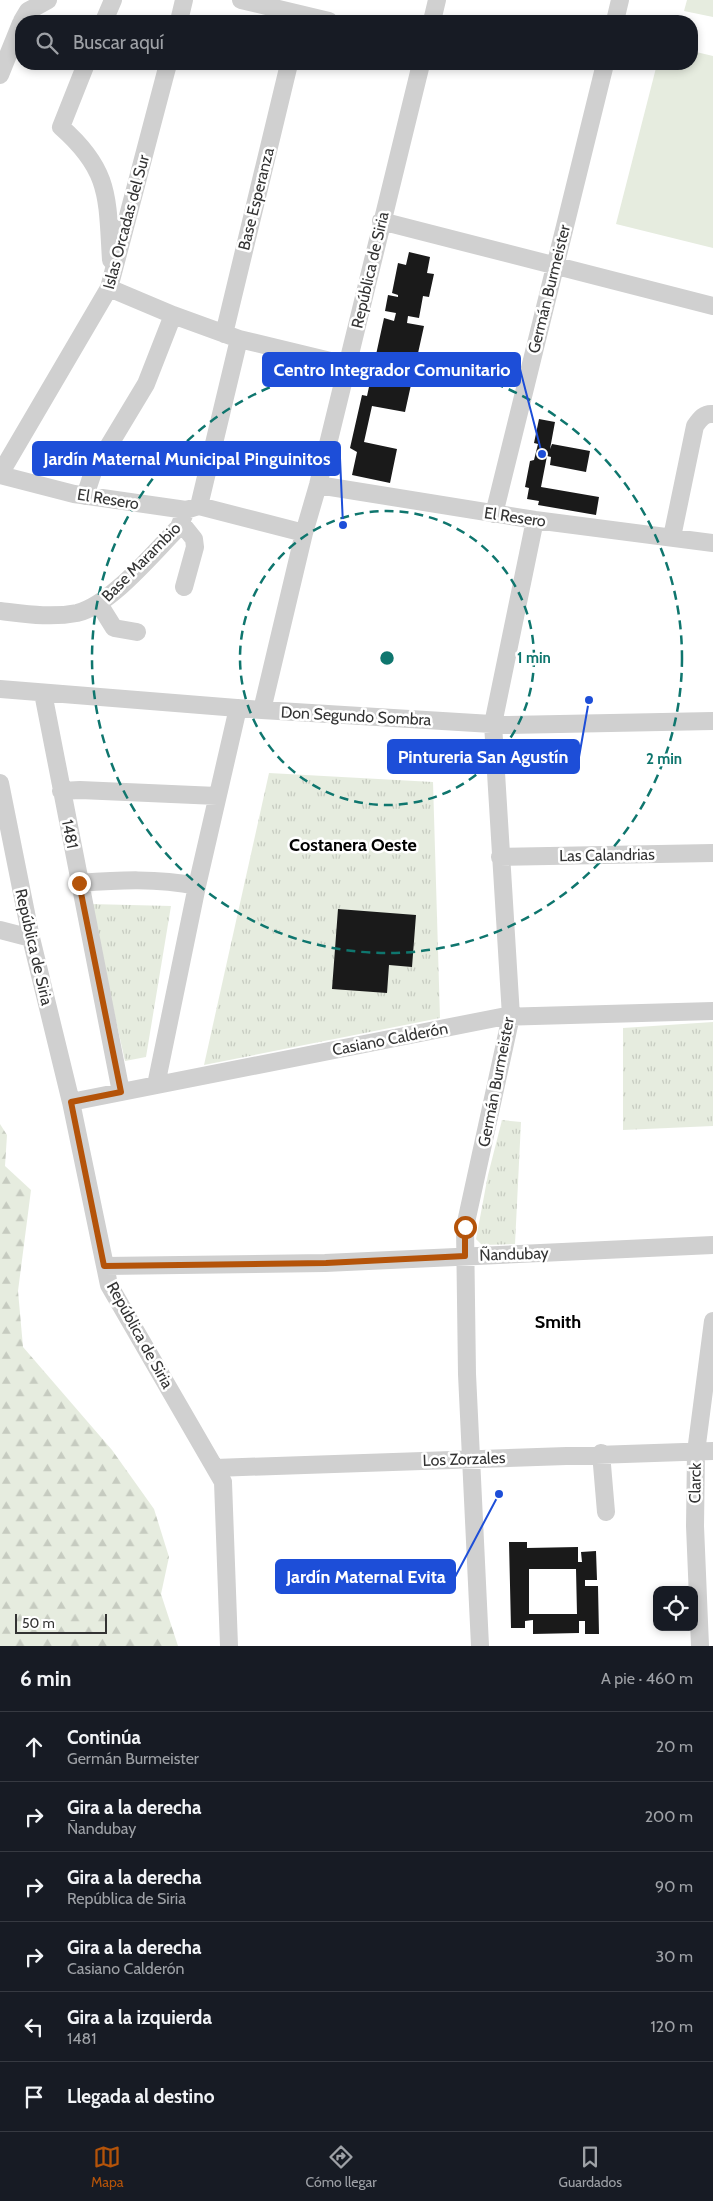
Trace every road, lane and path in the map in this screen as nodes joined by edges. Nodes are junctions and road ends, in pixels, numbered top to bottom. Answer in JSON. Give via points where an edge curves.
{"nodes":[{"id":1,"x":48,"y":0,"type":"edge"},
{"id":2,"x":113,"y":0,"type":"edge"},
{"id":3,"x":241,"y":0,"type":"edge"},
{"id":4,"x":437,"y":0,"type":"edge"},
{"id":5,"x":620,"y":0,"type":"edge"},
{"id":6,"x":182,"y":1,"type":"edge"},
{"id":7,"x":26,"y":15,"type":"edge"},
{"id":8,"x":107,"y":15,"type":"edge"},
{"id":9,"x":180,"y":15,"type":"edge"},
{"id":10,"x":290,"y":15,"type":"edge"},
{"id":11,"x":433,"y":15,"type":"edge"},
{"id":12,"x":616,"y":15,"type":"edge"},
{"id":13,"x":15,"y":39,"type":"edge"},
{"id":14,"x":84,"y":70,"type":"edge"},
{"id":15,"x":166,"y":70,"type":"edge"},
{"id":16,"x":288,"y":70,"type":"edge"},
{"id":17,"x":420,"y":70,"type":"edge"},
{"id":18,"x":603,"y":70,"type":"edge"},
{"id":19,"x":0,"y":75,"type":"edge"},
{"id":20,"x":382,"y":221,"type":"junction"},
{"id":21,"x":554,"y":267,"type":"junction"},
{"id":22,"x":111,"y":283,"type":"junction"},
{"id":23,"x":713,"y":306,"type":"edge"},
{"id":24,"x":173,"y":315,"type":"junction"},
{"id":25,"x":231,"y":336,"type":"junction"},
{"id":26,"x":348,"y":366,"type":"junction"},
{"id":27,"x":707,"y":416,"type":"edge"},
{"id":28,"x":2,"y":466,"type":"edge"},
{"id":29,"x":318,"y":486,"type":"junction"},
{"id":30,"x":85,"y":496,"type":"junction"},
{"id":31,"x":189,"y":513,"type":"junction"},
{"id":32,"x":494,"y":514,"type":"junction"},
{"id":33,"x":535,"y":520,"type":"junction"},
{"id":34,"x":304,"y":533,"type":"junction"},
{"id":35,"x":672,"y":537,"type":"junction"},
{"id":36,"x":713,"y":543,"type":"edge"},
{"id":37,"x":184,"y":587,"type":"dead end"},
{"id":38,"x":99,"y":604,"type":"junction"},
{"id":39,"x":0,"y":610,"type":"edge"},
{"id":40,"x":137,"y":632,"type":"dead end"},
{"id":41,"x":0,"y":689,"type":"edge"},
{"id":42,"x":43,"y":693,"type":"junction"},
{"id":43,"x":238,"y":708,"type":"junction"},
{"id":44,"x":262,"y":710,"type":"junction"},
{"id":45,"x":713,"y":720,"type":"edge"},
{"id":46,"x":492,"y":724,"type":"junction"},
{"id":47,"x":0,"y":782,"type":"edge"},
{"id":48,"x":61,"y":791,"type":"junction"},
{"id":49,"x":217,"y":796,"type":"junction"},
{"id":50,"x":713,"y":853,"type":"edge"},
{"id":51,"x":500,"y":857,"type":"junction"},
{"id":52,"x":79,"y":883,"type":"junction"},
{"id":53,"x":197,"y":886,"type":"junction"},
{"id":54,"x":0,"y":930,"type":"edge"},
{"id":55,"x":31,"y":938,"type":"junction"},
{"id":56,"x":713,"y":1011,"type":"edge"},
{"id":57,"x":511,"y":1016,"type":"junction"},
{"id":58,"x":156,"y":1085,"type":"junction"},
{"id":59,"x":121,"y":1092,"type":"junction"},
{"id":60,"x":71,"y":1102,"type":"junction"},
{"id":61,"x":713,"y":1245,"type":"edge"},
{"id":62,"x":465,"y":1256,"type":"junction"},
{"id":63,"x":104,"y":1266,"type":"junction"},
{"id":64,"x":713,"y":1321,"type":"edge"},
{"id":65,"x":704,"y":1451,"type":"edge"},
{"id":66,"x":601,"y":1453,"type":"junction"},
{"id":67,"x":471,"y":1458,"type":"junction"},
{"id":68,"x":215,"y":1468,"type":"junction"},
{"id":69,"x":606,"y":1512,"type":"dead end"},
{"id":70,"x":229,"y":1646,"type":"edge"},
{"id":71,"x":480,"y":1646,"type":"edge"},
{"id":72,"x":700,"y":1646,"type":"edge"}],
"edges":[{"from":1,"to":7,"type":"street"},
{"from":2,"to":8,"type":"street"},
{"from":3,"to":10,"type":"street"},
{"from":4,"to":11,"type":"street"},
{"from":5,"to":12,"type":"street"},
{"from":6,"to":9,"type":"street"},
{"from":13,"to":19,"type":"street"},
{"from":14,"to":22,"type":"street","via":[[61,127],[88,153],[105,188],[110,214]]},
{"from":15,"to":22,"type":"street","name":"Islas Orcadas del Sur"},
{"from":16,"to":25,"type":"street","name":"Base Esperanza"},
{"from":17,"to":20,"type":"street","name":"República de Siria"},
{"from":18,"to":21,"type":"street","name":"Germán Burmeister"},
{"from":20,"to":21,"type":"street"},
{"from":20,"to":26,"type":"street","name":"República de Siria"},
{"from":21,"to":23,"type":"street"},
{"from":21,"to":32,"type":"street","name":"Germán Burmeister"},
{"from":22,"to":24,"type":"street"},
{"from":22,"to":28,"type":"street","name":"Islas Orcadas del Sur"},
{"from":24,"to":25,"type":"street"},
{"from":24,"to":30,"type":"street","via":[[146,384],[93,472]]},
{"from":25,"to":26,"type":"street"},
{"from":25,"to":31,"type":"street","name":"Base Esperanza"},
{"from":26,"to":29,"type":"street","name":"República de Siria"},
{"from":27,"to":35,"type":"street","via":[[695,426]]},
{"from":28,"to":30,"type":"street","name":"El Resero"},
{"from":29,"to":32,"type":"street","name":"El Resero"},
{"from":29,"to":34,"type":"street","name":"República de Siria"},
{"from":30,"to":31,"type":"street","name":"El Resero"},
{"from":31,"to":34,"type":"street","name":"El Resero"},
{"from":31,"to":37,"type":"street","via":[[195,548]]},
{"from":31,"to":38,"type":"street","name":"Base Marambio"},
{"from":32,"to":33,"type":"street","name":"El Resero"},
{"from":33,"to":35,"type":"street","name":"El Resero"},
{"from":33,"to":46,"type":"street","name":"Germán Burmeister"},
{"from":34,"to":44,"type":"street","name":"República de Siria"},
{"from":35,"to":36,"type":"street","name":"El Resero"},
{"from":38,"to":39,"type":"street","name":"Base Marambio","via":[[78,612],[52,616]]},
{"from":38,"to":40,"type":"street","via":[[114,628]]},
{"from":41,"to":42,"type":"street","name":"Don Segundo Sombra"},
{"from":42,"to":43,"type":"street","name":"Don Segundo Sombra"},
{"from":42,"to":48,"type":"street","name":"1481"},
{"from":43,"to":44,"type":"street","name":"Don Segundo Sombra"},
{"from":43,"to":49,"type":"street"},
{"from":44,"to":46,"type":"street","name":"Don Segundo Sombra"},
{"from":45,"to":46,"type":"street","name":"Don Segundo Sombra"},
{"from":46,"to":51,"type":"street","name":"Germán Burmeister"},
{"from":47,"to":55,"type":"street","name":"República de Siria"},
{"from":48,"to":49,"type":"street"},
{"from":48,"to":52,"type":"street","name":"1481"},
{"from":49,"to":53,"type":"street"},
{"from":50,"to":51,"type":"street","name":"Las Calandrias"},
{"from":51,"to":57,"type":"street","name":"Germán Burmeister"},
{"from":52,"to":53,"type":"street","via":[[144,879]]},
{"from":52,"to":59,"type":"street","name":"1481"},
{"from":53,"to":58,"type":"street"},
{"from":54,"to":55,"type":"street"},
{"from":55,"to":60,"type":"street","name":"República de Siria"},
{"from":56,"to":57,"type":"street","name":"Casiano Calderón"},
{"from":57,"to":58,"type":"street","name":"Casiano Calderón"},
{"from":57,"to":62,"type":"street","name":"Germán Burmeister","via":[[466,1215]]},
{"from":58,"to":59,"type":"street","name":"Casiano Calderón"},
{"from":59,"to":60,"type":"street","name":"Casiano Calderón"},
{"from":60,"to":63,"type":"street","name":"República de Siria"},
{"from":61,"to":62,"type":"street","name":"Ñandubay"},
{"from":62,"to":63,"type":"street","name":"Ñandubay","via":[[326,1263]]},
{"from":62,"to":67,"type":"street","name":"Germán Burmeister"},
{"from":63,"to":68,"type":"street","name":"República de Siria","via":[[115,1297]]},
{"from":64,"to":65,"type":"street","name":"Clarck"},
{"from":65,"to":66,"type":"street","name":"Los Zorzales"},
{"from":65,"to":72,"type":"street","name":"Clarck","via":[[695,1526]]},
{"from":66,"to":67,"type":"street","name":"Los Zorzales"},
{"from":66,"to":69,"type":"street"},
{"from":67,"to":68,"type":"street","name":"Los Zorzales"},
{"from":67,"to":71,"type":"street","name":"Germán Burmeister"},
{"from":68,"to":70,"type":"street","name":"República de Siria","via":[[224,1490]]}]}
